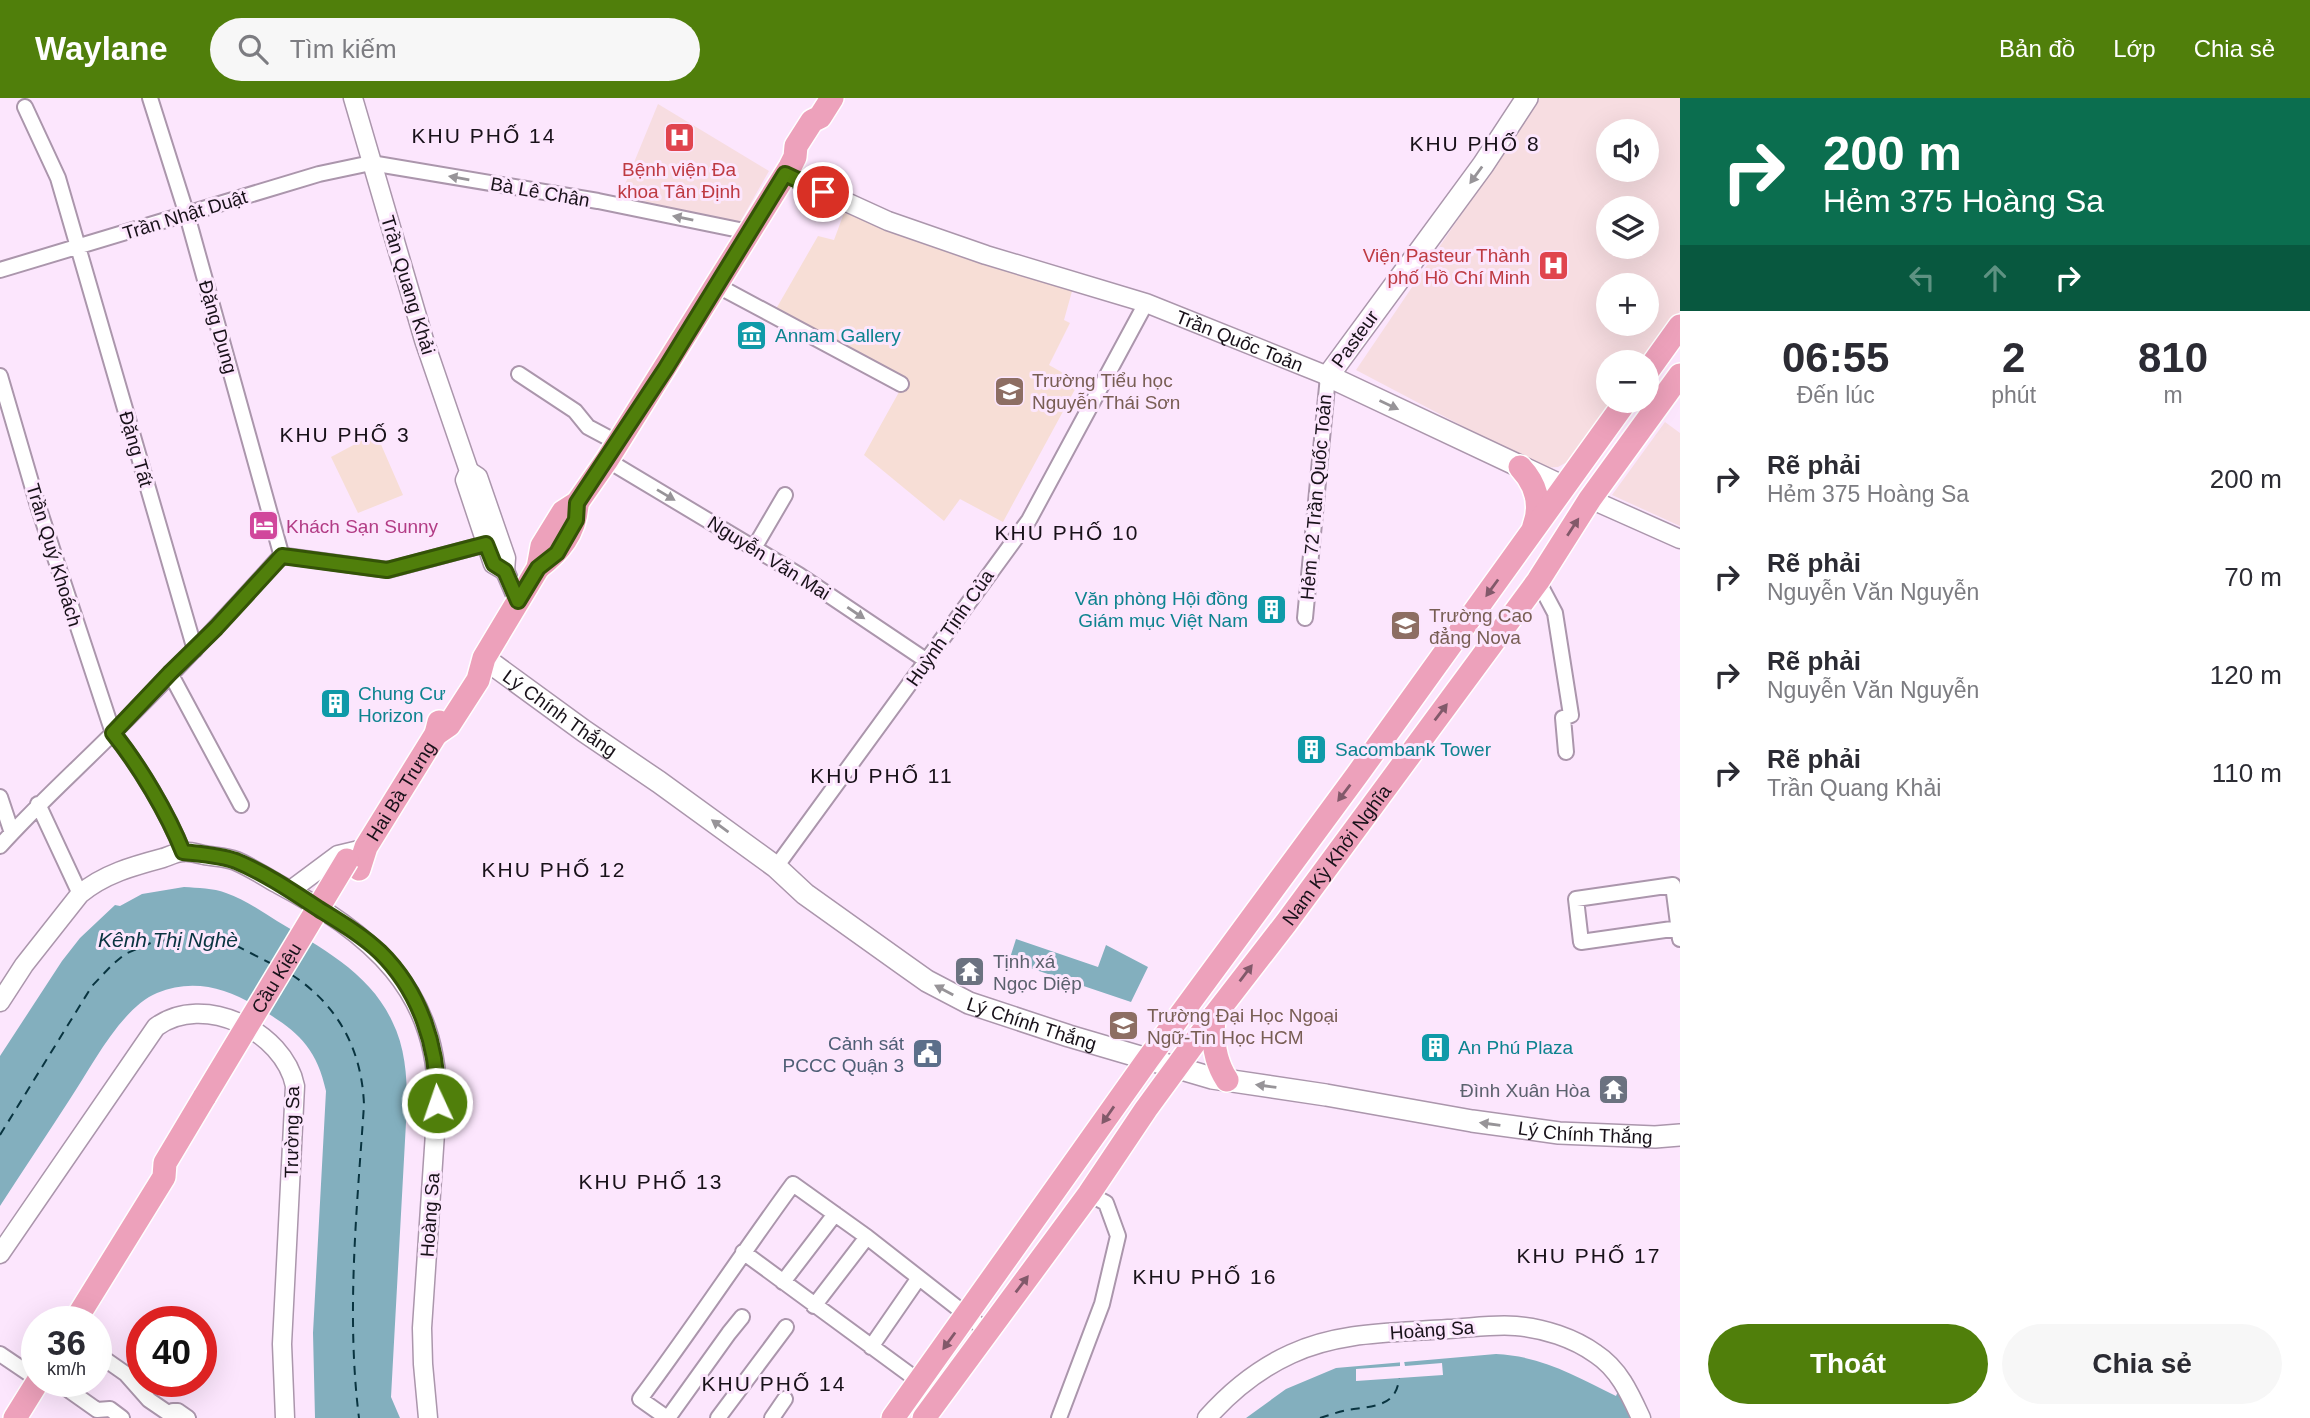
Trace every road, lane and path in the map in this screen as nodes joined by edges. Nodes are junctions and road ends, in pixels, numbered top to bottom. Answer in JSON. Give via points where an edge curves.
{"nodes":[{"id":1,"x":150,"y":98,"type":"edge"},
{"id":2,"x":353,"y":98,"type":"edge"},
{"id":3,"x":1527,"y":98,"type":"edge"},
{"id":4,"x":25,"y":107,"type":"dead end"},
{"id":5,"x":826,"y":108,"type":"edge"},
{"id":6,"x":371,"y":163,"type":"junction"},
{"id":7,"x":790,"y":166,"type":"junction"},
{"id":8,"x":187,"y":215,"type":"junction"},
{"id":9,"x":749,"y":232,"type":"junction"},
{"id":10,"x":77,"y":247,"type":"junction"},
{"id":11,"x":0,"y":270,"type":"edge"},
{"id":12,"x":718,"y":286,"type":"junction"},
{"id":13,"x":1146,"y":303,"type":"junction"},
{"id":14,"x":1680,"y":326,"type":"edge"},
{"id":15,"x":1659,"y":355,"type":"edge"},
{"id":16,"x":519,"y":374,"type":"dead end"},
{"id":17,"x":1680,"y":375,"type":"edge"},
{"id":18,"x":0,"y":376,"type":"edge"},
{"id":19,"x":1328,"y":376,"type":"junction"},
{"id":20,"x":901,"y":384,"type":"dead end"},
{"id":21,"x":1617,"y":413,"type":"edge"},
{"id":22,"x":612,"y":452,"type":"junction"},
{"id":23,"x":1520,"y":467,"type":"junction"},
{"id":24,"x":469,"y":471,"type":"junction"},
{"id":25,"x":1564,"y":487,"type":"junction"},
{"id":26,"x":785,"y":495,"type":"dead end"},
{"id":27,"x":1591,"y":499,"type":"junction"},
{"id":28,"x":1531,"y":533,"type":"junction"},
{"id":29,"x":1680,"y":539,"type":"edge"},
{"id":30,"x":486,"y":544,"type":"junction"},
{"id":31,"x":754,"y":548,"type":"junction"},
{"id":32,"x":282,"y":556,"type":"junction"},
{"id":33,"x":505,"y":571,"type":"junction"},
{"id":34,"x":1538,"y":581,"type":"junction"},
{"id":35,"x":518,"y":601,"type":"junction"},
{"id":36,"x":1305,"y":618,"type":"dead end"},
{"id":37,"x":195,"y":650,"type":"junction"},
{"id":38,"x":484,"y":658,"type":"junction"},
{"id":39,"x":927,"y":661,"type":"junction"},
{"id":40,"x":170,"y":673,"type":"junction"},
{"id":41,"x":113,"y":733,"type":"junction"},
{"id":42,"x":1566,"y":752,"type":"dead end"},
{"id":43,"x":0,"y":797,"type":"edge"},
{"id":44,"x":38,"y":804,"type":"junction"},
{"id":45,"x":241,"y":805,"type":"dead end"},
{"id":46,"x":12,"y":833,"type":"junction"},
{"id":47,"x":0,"y":846,"type":"edge"},
{"id":48,"x":183,"y":852,"type":"junction"},
{"id":49,"x":359,"y":856,"type":"junction"},
{"id":50,"x":775,"y":867,"type":"junction"},
{"id":51,"x":291,"y":890,"type":"junction"},
{"id":52,"x":80,"y":894,"type":"junction"},
{"id":53,"x":1679,"y":928,"type":"edge"},
{"id":54,"x":1680,"y":940,"type":"edge"},
{"id":55,"x":0,"y":1002,"type":"edge"},
{"id":56,"x":1214,"y":1016,"type":"junction"},
{"id":57,"x":1148,"y":1059,"type":"junction"},
{"id":58,"x":1177,"y":1068,"type":"junction"},
{"id":59,"x":1227,"y":1080,"type":"junction"},
{"id":60,"x":1680,"y":1135,"type":"edge"},
{"id":61,"x":1089,"y":1194,"type":"junction"},
{"id":62,"x":835,"y":1214,"type":"junction"},
{"id":63,"x":867,"y":1237,"type":"junction"},
{"id":64,"x":743,"y":1252,"type":"junction"},
{"id":65,"x":0,"y":1254,"type":"edge"},
{"id":66,"x":918,"y":1279,"type":"junction"},
{"id":67,"x":783,"y":1282,"type":"junction"},
{"id":68,"x":84,"y":1306,"type":"edge"},
{"id":69,"x":814,"y":1306,"type":"junction"},
{"id":70,"x":967,"y":1316,"type":"junction"},
{"id":71,"x":742,"y":1317,"type":"dead end"},
{"id":72,"x":786,"y":1327,"type":"dead end"},
{"id":73,"x":987,"y":1331,"type":"junction"},
{"id":74,"x":871,"y":1348,"type":"junction"},
{"id":75,"x":0,"y":1354,"type":"edge"},
{"id":76,"x":112,"y":1364,"type":"edge"},
{"id":77,"x":21,"y":1368,"type":"edge"},
{"id":78,"x":920,"y":1382,"type":"junction"},
{"id":79,"x":28,"y":1397,"type":"edge"},
{"id":80,"x":79,"y":1397,"type":"edge"},
{"id":81,"x":786,"y":1399,"type":"dead end"},
{"id":82,"x":15,"y":1418,"type":"edge"},
{"id":83,"x":121,"y":1418,"type":"edge"},
{"id":84,"x":188,"y":1418,"type":"edge"},
{"id":85,"x":285,"y":1418,"type":"edge"},
{"id":86,"x":428,"y":1418,"type":"edge"},
{"id":87,"x":667,"y":1418,"type":"edge"},
{"id":88,"x":718,"y":1418,"type":"edge"},
{"id":89,"x":772,"y":1418,"type":"edge"},
{"id":90,"x":893,"y":1418,"type":"edge"},
{"id":91,"x":924,"y":1418,"type":"edge"},
{"id":92,"x":1059,"y":1418,"type":"edge"},
{"id":93,"x":1207,"y":1418,"type":"edge"},
{"id":94,"x":1641,"y":1418,"type":"edge"}],
"edges":[{"from":1,"to":8,"type":"street","name":"Đặng Dung"},
{"from":2,"to":6,"type":"street","name":"Trần Quang Khải"},
{"from":3,"to":19,"type":"main road","name":"Pasteur","one_way":true},
{"from":4,"to":10,"type":"street","name":"Ðặng Tất","via":[[58,178]]},
{"from":5,"to":7,"type":"main road","name":"Hai Bà Trưng","via":[[804,153]]},
{"from":6,"to":8,"type":"street","name":"Trần Nhật Duật"},
{"from":9,"to":6,"type":"street","name":"Bà Lê Chân","one_way":true},
{"from":6,"to":24,"type":"street","name":"Trần Quang Khải"},
{"from":7,"to":9,"type":"main road","name":"Hai Bà Trưng"},
{"from":7,"to":13,"type":"street","name":"Trần Quốc Toản","via":[[888,221]]},
{"from":8,"to":10,"type":"street","name":"Trần Nhật Duật"},
{"from":8,"to":32,"type":"street","name":"Đặng Dung"},
{"from":9,"to":12,"type":"main road","name":"Hai Bà Trưng"},
{"from":10,"to":11,"type":"street","name":"Trần Nhật Duật"},
{"from":10,"to":37,"type":"street","name":"Ðặng Tất"},
{"from":12,"to":20,"type":"street"},
{"from":12,"to":22,"type":"main road","name":"Hai Bà Trưng"},
{"from":13,"to":19,"type":"street","name":"Trần Quốc Toản"},
{"from":13,"to":39,"type":"street","name":"Huỳnh Tịnh Của","via":[[1029,520]]},
{"from":14,"to":15,"type":"main road"},
{"from":16,"to":22,"type":"street","name":"Nguyễn Văn Mai","via":[[575,411]]},
{"from":17,"to":27,"type":"main road","name":"Nam Kỳ Khởi Nghĩa"},
{"from":18,"to":41,"type":"street","name":"Trần Quý Khoách"},
{"from":19,"to":23,"type":"main road","name":"Trần Quốc Toản","one_way":true},
{"from":19,"to":36,"type":"street","name":"Hẻm 72 Trần Quốc Toản"},
{"from":21,"to":25,"type":"main road","name":"Nam Kỳ Khởi Nghĩa"},
{"from":22,"to":31,"type":"street","name":"Nguyễn Văn Mai","one_way":true},
{"from":22,"to":35,"type":"main road","name":"Hai Bà Trưng","via":[[577,503],[576,520],[557,553],[538,568]]},
{"from":23,"to":25,"type":"main road","name":"Trần Quốc Toản"},
{"from":23,"to":28,"type":"main road","via":[[1537,496]]},
{"from":24,"to":30,"type":"street","name":"Trần Quang Khải","via":[[465,480]]},
{"from":24,"to":33,"type":"street","name":"Trần Quang Khải","via":[[478,477],[506,558]]},
{"from":25,"to":27,"type":"street","name":"Trần Quốc Toản"},
{"from":25,"to":28,"type":"main road","name":"Nam Kỳ Khởi Nghĩa"},
{"from":26,"to":31,"type":"street"},
{"from":27,"to":29,"type":"street","name":"Trần Quốc Toản"},
{"from":34,"to":27,"type":"main road","name":"Nam Kỳ Khởi Nghĩa","one_way":true},
{"from":28,"to":57,"type":"main road","name":"Nam Kỳ Khởi Nghĩa","one_way":true},
{"from":30,"to":32,"type":"street","via":[[387,570]]},
{"from":30,"to":33,"type":"street","name":"Trần Quang Khải","via":[[494,564]]},
{"from":31,"to":39,"type":"street","name":"Nguyễn Văn Mai","one_way":true},
{"from":32,"to":37,"type":"street"},
{"from":33,"to":35,"type":"street","name":"Trần Quang Khải"},
{"from":34,"to":42,"type":"street","via":[[1555,613],[1571,715],[1563,718]]},
{"from":56,"to":34,"type":"main road","name":"Nam Kỳ Khởi Nghĩa","one_way":true},
{"from":35,"to":38,"type":"main road","name":"Hai Bà Trưng"},
{"from":37,"to":40,"type":"street"},
{"from":38,"to":49,"type":"main road","name":"Hai Bà Trưng","via":[[478,680],[449,725],[436,734]]},
{"from":50,"to":38,"type":"main road","name":"Lý Chính Thắng","one_way":true},
{"from":39,"to":50,"type":"street","name":"Huỳnh Tịnh Của"},
{"from":40,"to":41,"type":"street"},
{"from":40,"to":45,"type":"street"},
{"from":41,"to":44,"type":"street"},
{"from":41,"to":48,"type":"street","name":"Trần Quý Khoách","via":[[174,829]]},
{"from":43,"to":46,"type":"street"},
{"from":44,"to":46,"type":"street"},
{"from":44,"to":52,"type":"street"},
{"from":46,"to":47,"type":"street"},
{"from":48,"to":51,"type":"street","name":"Hoàng Sa","via":[[234,860]]},
{"from":48,"to":52,"type":"street","name":"Hoàng Sa","via":[[108,876]]},
{"from":49,"to":51,"type":"street","via":[[338,855]]},
{"from":49,"to":68,"type":"main road","name":"Cầu Kiệu","via":[[211,1099],[177,1170],[164,1177]]},
{"from":57,"to":50,"type":"main road","name":"Lý Chính Thắng","one_way":true,"via":[[969,1003],[911,970]]},
{"from":51,"to":86,"type":"street","name":"Hoàng Sa","via":[[386,959],[412,997],[431,1042],[438,1096],[422,1328]]},
{"from":52,"to":55,"type":"street","name":"Hoàng Sa"},
{"from":53,"to":53,"type":"street","via":[[1581,942],[1576,899],[1672,886]]},
{"from":53,"to":54,"type":"street"},
{"from":56,"to":58,"type":"main road","name":"Nam Kỳ Khởi Nghĩa"},
{"from":56,"to":59,"type":"main road","via":[[1214,1041]]},
{"from":57,"to":58,"type":"main road","name":"Lý Chính Thắng"},
{"from":57,"to":70,"type":"main road","name":"Nam Kỳ Khởi Nghĩa","one_way":true},
{"from":58,"to":59,"type":"main road","name":"Lý Chính Thắng"},
{"from":58,"to":61,"type":"main road","name":"Nam Kỳ Khởi Nghĩa"},
{"from":60,"to":59,"type":"main road","name":"Lý Chính Thắng","one_way":true,"via":[[1549,1131]]},
{"from":73,"to":61,"type":"main road","name":"Nam Kỳ Khởi Nghĩa","one_way":true},
{"from":61,"to":92,"type":"street","via":[[1106,1203],[1118,1236],[1102,1304]]},
{"from":62,"to":63,"type":"street"},
{"from":62,"to":64,"type":"street","via":[[793,1184]]},
{"from":62,"to":67,"type":"street"},
{"from":63,"to":66,"type":"street"},
{"from":63,"to":69,"type":"street"},
{"from":64,"to":67,"type":"street"},
{"from":64,"to":87,"type":"street","via":[[640,1399]]},
{"from":65,"to":85,"type":"street","name":"Trường Sa","via":[[156,1027],[171,1019],[202,1014],[223,1016],[243,1026],[283,1056],[295,1086],[282,1344]]},
{"from":66,"to":70,"type":"street"},
{"from":66,"to":74,"type":"street"},
{"from":67,"to":69,"type":"street"},
{"from":69,"to":74,"type":"street"},
{"from":70,"to":73,"type":"street"},
{"from":70,"to":78,"type":"main road","name":"Nam Kỳ Khởi Nghĩa","one_way":true},
{"from":71,"to":87,"type":"street"},
{"from":72,"to":88,"type":"street"},
{"from":73,"to":91,"type":"main road","name":"Nam Kỳ Khởi Nghĩa"},
{"from":74,"to":78,"type":"street"},
{"from":75,"to":77,"type":"street"},
{"from":76,"to":84,"type":"street","via":[[149,1400],[171,1415],[178,1411]]},
{"from":78,"to":90,"type":"main road","name":"Nam Kỳ Khởi Nghĩa"},
{"from":79,"to":82,"type":"main road"},
{"from":80,"to":83,"type":"street"},
{"from":81,"to":89,"type":"street"},
{"from":93,"to":94,"type":"street","name":"Hoàng Sa","via":[[1256,1374],[1314,1345],[1372,1334],[1506,1325],[1549,1333],[1597,1354],[1623,1381]]}]}
